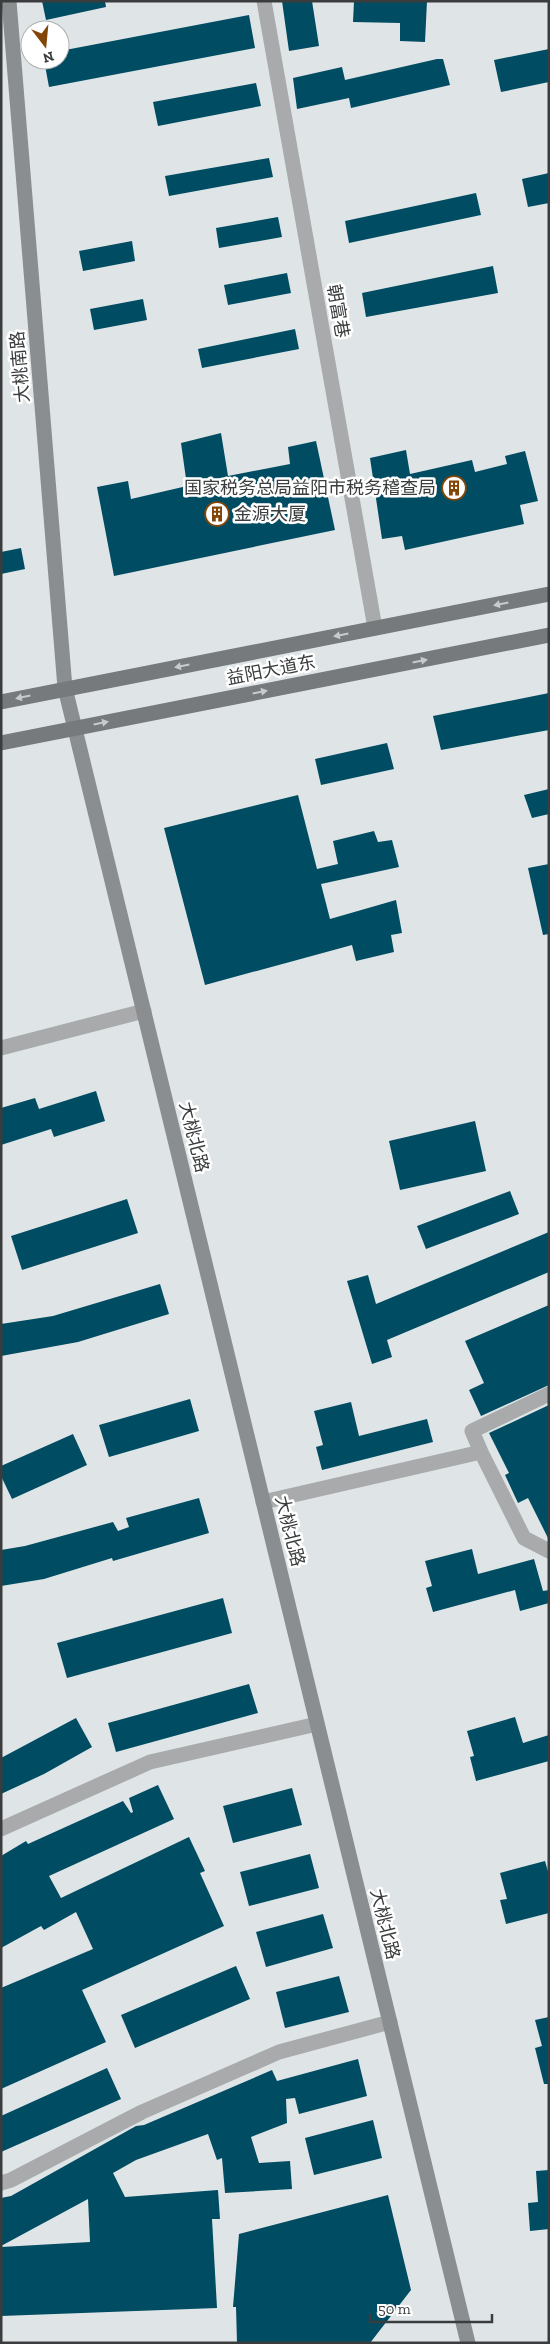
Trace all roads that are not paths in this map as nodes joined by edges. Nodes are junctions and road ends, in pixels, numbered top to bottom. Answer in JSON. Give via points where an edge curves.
{"nodes":[{"id":1,"x":9,"y":1,"type":"edge"},
{"id":2,"x":264,"y":1,"type":"edge"},
{"id":3,"x":549,"y":594,"type":"edge"},
{"id":4,"x":375,"y":628,"type":"junction"},
{"id":5,"x":549,"y":636,"type":"edge"},
{"id":6,"x":65,"y":688,"type":"junction"},
{"id":7,"x":1,"y":702,"type":"edge"},
{"id":8,"x":74,"y":728,"type":"junction"},
{"id":9,"x":1,"y":743,"type":"edge"},
{"id":10,"x":144,"y":1011,"type":"junction"},
{"id":11,"x":1,"y":1048,"type":"edge"},
{"id":12,"x":549,"y":1394,"type":"edge"},
{"id":13,"x":481,"y":1452,"type":"junction"},
{"id":14,"x":263,"y":1502,"type":"junction"},
{"id":15,"x":549,"y":1551,"type":"edge"},
{"id":16,"x":317,"y":1724,"type":"junction"},
{"id":17,"x":1,"y":1829,"type":"edge"},
{"id":18,"x":390,"y":2022,"type":"junction"},
{"id":19,"x":1,"y":2183,"type":"edge"},
{"id":20,"x":468,"y":2343,"type":"edge"}],
"edges":[{"from":1,"to":6,"type":"street","name":"大桃南路"},
{"from":2,"to":4,"type":"street","name":"朝富巷"},
{"from":3,"to":4,"type":"main road","one_way":true},
{"from":4,"to":6,"type":"main road","one_way":true},
{"from":8,"to":5,"type":"main road","name":"益阳大道东","one_way":true},
{"from":6,"to":7,"type":"main road","one_way":true},
{"from":6,"to":8,"type":"street","name":"大桃南路"},
{"from":8,"to":9,"type":"main road","name":"益阳大道东"},
{"from":8,"to":10,"type":"street","name":"大桃北路"},
{"from":10,"to":11,"type":"street"},
{"from":10,"to":14,"type":"street","name":"大桃北路"},
{"from":12,"to":13,"type":"street","via":[[472,1431]]},
{"from":13,"to":14,"type":"street"},
{"from":13,"to":15,"type":"street","via":[[524,1538]]},
{"from":14,"to":16,"type":"street","name":"大桃北路"},
{"from":16,"to":17,"type":"street","via":[[150,1762]]},
{"from":16,"to":18,"type":"street","name":"大桃北路"},
{"from":18,"to":19,"type":"street","via":[[278,2052],[142,2112]]},
{"from":18,"to":20,"type":"street","name":"大桃北路"}]}
